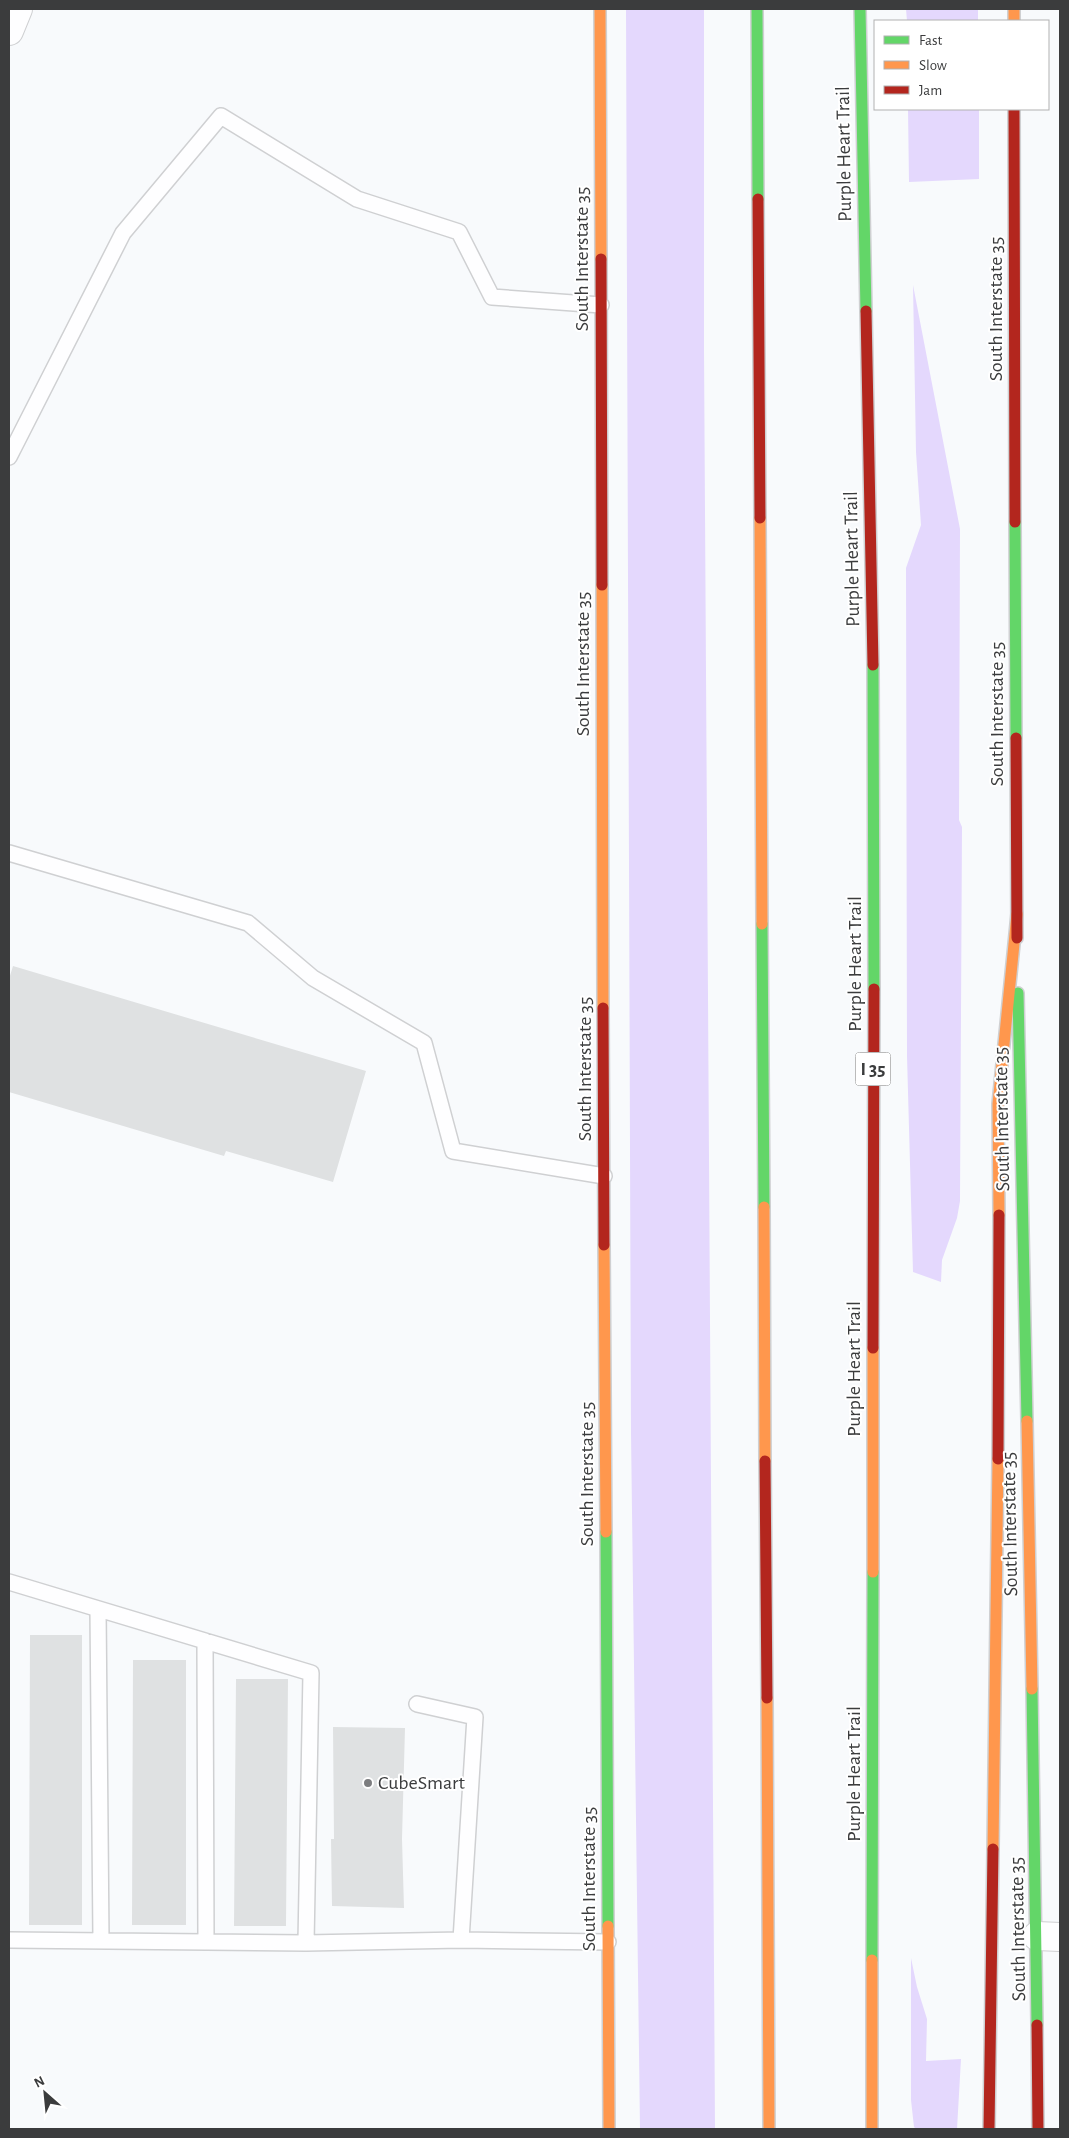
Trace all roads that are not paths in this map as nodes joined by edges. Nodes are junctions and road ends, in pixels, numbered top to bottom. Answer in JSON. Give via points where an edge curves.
{"nodes":[{"id":1,"x":18,"y":9,"type":"edge"},
{"id":2,"x":600,"y":9,"type":"edge"},
{"id":3,"x":757,"y":9,"type":"edge"},
{"id":4,"x":860,"y":9,"type":"edge"},
{"id":5,"x":9,"y":31,"type":"edge"},
{"id":6,"x":1014,"y":110,"type":"edge"},
{"id":7,"x":601,"y":305,"type":"junction"},
{"id":8,"x":9,"y":457,"type":"edge"},
{"id":9,"x":9,"y":854,"type":"edge"},
{"id":10,"x":1017,"y":914,"type":"junction"},
{"id":11,"x":604,"y":1176,"type":"junction"},
{"id":12,"x":9,"y":1582,"type":"edge"},
{"id":13,"x":98,"y":1609,"type":"junction"},
{"id":14,"x":205,"y":1641,"type":"junction"},
{"id":15,"x":417,"y":1704,"type":"dead end"},
{"id":16,"x":1049,"y":1936,"type":"edge"},
{"id":17,"x":9,"y":1940,"type":"edge"},
{"id":18,"x":101,"y":1940,"type":"junction"},
{"id":19,"x":461,"y":1940,"type":"junction"},
{"id":20,"x":206,"y":1942,"type":"junction"},
{"id":21,"x":608,"y":1942,"type":"junction"},
{"id":22,"x":306,"y":1943,"type":"junction"},
{"id":23,"x":610,"y":2129,"type":"edge"},
{"id":24,"x":769,"y":2129,"type":"edge"},
{"id":25,"x":872,"y":2129,"type":"edge"},
{"id":26,"x":989,"y":2129,"type":"edge"},
{"id":27,"x":1038,"y":2129,"type":"edge"}],
"edges":[{"from":1,"to":5,"type":"street"},
{"from":2,"to":7,"type":"main road","name":"South Interstate 35"},
{"from":3,"to":24,"type":"main road"},
{"from":4,"to":25,"type":"main road","name":"Purple Heart Trail","number":"I 35","via":[[874,701]]},
{"from":6,"to":10,"type":"main road","name":"South Interstate 35"},
{"from":7,"to":8,"type":"lane","via":[[492,297],[459,232],[357,199],[221,116],[123,233]]},
{"from":7,"to":11,"type":"main road","name":"South Interstate 35"},
{"from":9,"to":11,"type":"lane","via":[[248,923],[313,978],[424,1043],[453,1151]]},
{"from":10,"to":16,"type":"main road","name":"South Interstate 35"},
{"from":10,"to":26,"type":"main road","via":[[998,1104],[1000,1298]]},
{"from":11,"to":21,"type":"main road","name":"South Interstate 35"},
{"from":12,"to":13,"type":"lane"},
{"from":13,"to":14,"type":"lane"},
{"from":13,"to":18,"type":"lane"},
{"from":14,"to":20,"type":"lane"},
{"from":14,"to":22,"type":"lane","via":[[311,1673]]},
{"from":15,"to":19,"type":"lane","via":[[475,1717]]},
{"from":16,"to":27,"type":"main road","name":"South Interstate 35"},
{"from":17,"to":18,"type":"lane"},
{"from":18,"to":20,"type":"lane"},
{"from":19,"to":21,"type":"lane"},
{"from":19,"to":22,"type":"lane"},
{"from":20,"to":22,"type":"lane"},
{"from":21,"to":23,"type":"main road","name":"South Interstate 35"}]}
